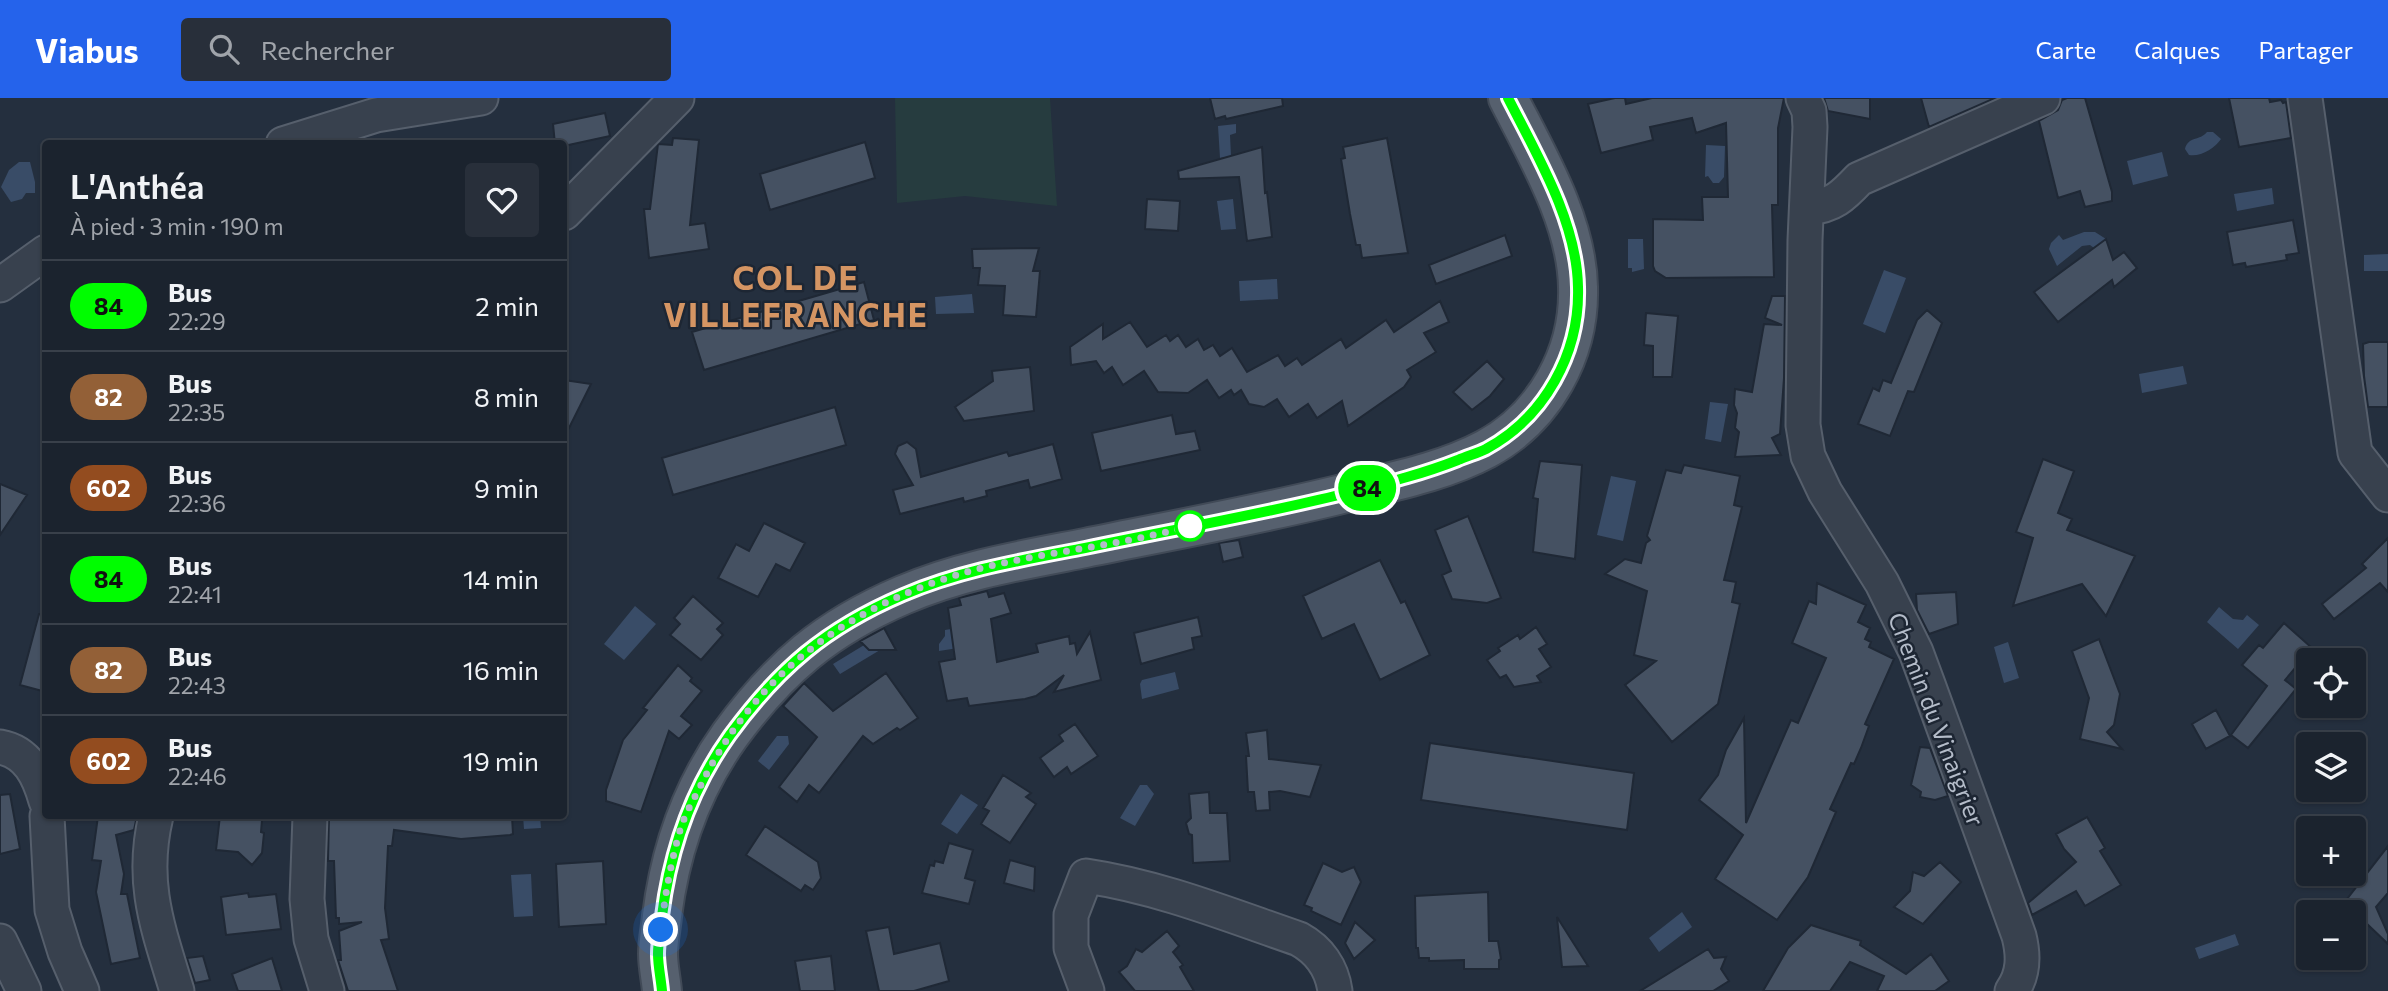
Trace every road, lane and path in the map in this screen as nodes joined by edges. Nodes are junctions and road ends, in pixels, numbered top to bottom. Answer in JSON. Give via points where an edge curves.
{"nodes":[{"id":1,"x":481,"y":98,"type":"edge"},
{"id":2,"x":677,"y":98,"type":"edge"},
{"id":3,"x":1508,"y":98,"type":"edge"},
{"id":4,"x":1804,"y":98,"type":"edge"},
{"id":5,"x":2043,"y":98,"type":"edge"},
{"id":6,"x":2305,"y":98,"type":"edge"},
{"id":7,"x":296,"y":140,"type":"edge"},
{"id":8,"x":1808,"y":208,"type":"junction"},
{"id":9,"x":567,"y":210,"type":"edge"},
{"id":10,"x":42,"y":255,"type":"edge"},
{"id":11,"x":0,"y":285,"type":"edge"},
{"id":12,"x":2388,"y":495,"type":"edge"},
{"id":13,"x":4,"y":748,"type":"edge"},
{"id":14,"x":42,"y":787,"type":"edge"},
{"id":15,"x":47,"y":819,"type":"edge"},
{"id":16,"x":156,"y":819,"type":"edge"},
{"id":17,"x":310,"y":819,"type":"edge"},
{"id":18,"x":0,"y":941,"type":"edge"},
{"id":19,"x":24,"y":991,"type":"edge"},
{"id":20,"x":82,"y":991,"type":"edge"},
{"id":21,"x":177,"y":991,"type":"edge"},
{"id":22,"x":327,"y":991,"type":"edge"},
{"id":23,"x":662,"y":991,"type":"edge"},
{"id":24,"x":1087,"y":991,"type":"edge"},
{"id":25,"x":1335,"y":991,"type":"edge"},
{"id":26,"x":2012,"y":991,"type":"edge"}],
"edges":[{"from":1,"to":7,"type":"street","via":[[376,115]]},
{"from":2,"to":9,"type":"street"},
{"from":3,"to":23,"type":"main road","via":[[1564,217],[1578,287],[1576,330],[1566,363],[1521,424],[1486,449],[1418,475],[981,569],[905,594],[843,624],[802,654],[753,704],[715,756],[682,824],[666,887],[658,952]]},
{"from":4,"to":8,"type":"street","name":"Chemin du Vinaigrier","via":[[1810,127]]},
{"from":5,"to":8,"type":"street","via":[[1859,179],[1840,200]]},
{"from":6,"to":12,"type":"street","via":[[2355,453]]},
{"from":8,"to":26,"type":"street","name":"Chemin du Vinaigrier","via":[[1803,425],[1808,456],[1882,583],[1916,652],[2019,936],[2022,972]]},
{"from":10,"to":11,"type":"street"},
{"from":13,"to":14,"type":"street","via":[[27,761]]},
{"from":15,"to":20,"type":"street","via":[[52,910]]},
{"from":16,"to":21,"type":"street","via":[[148,874],[153,909]]},
{"from":17,"to":22,"type":"street","via":[[307,899],[311,939]]},
{"from":18,"to":19,"type":"street"},
{"from":24,"to":25,"type":"street","via":[[1071,948],[1071,915],[1086,876],[1164,893],[1299,939],[1324,961]]}]}
